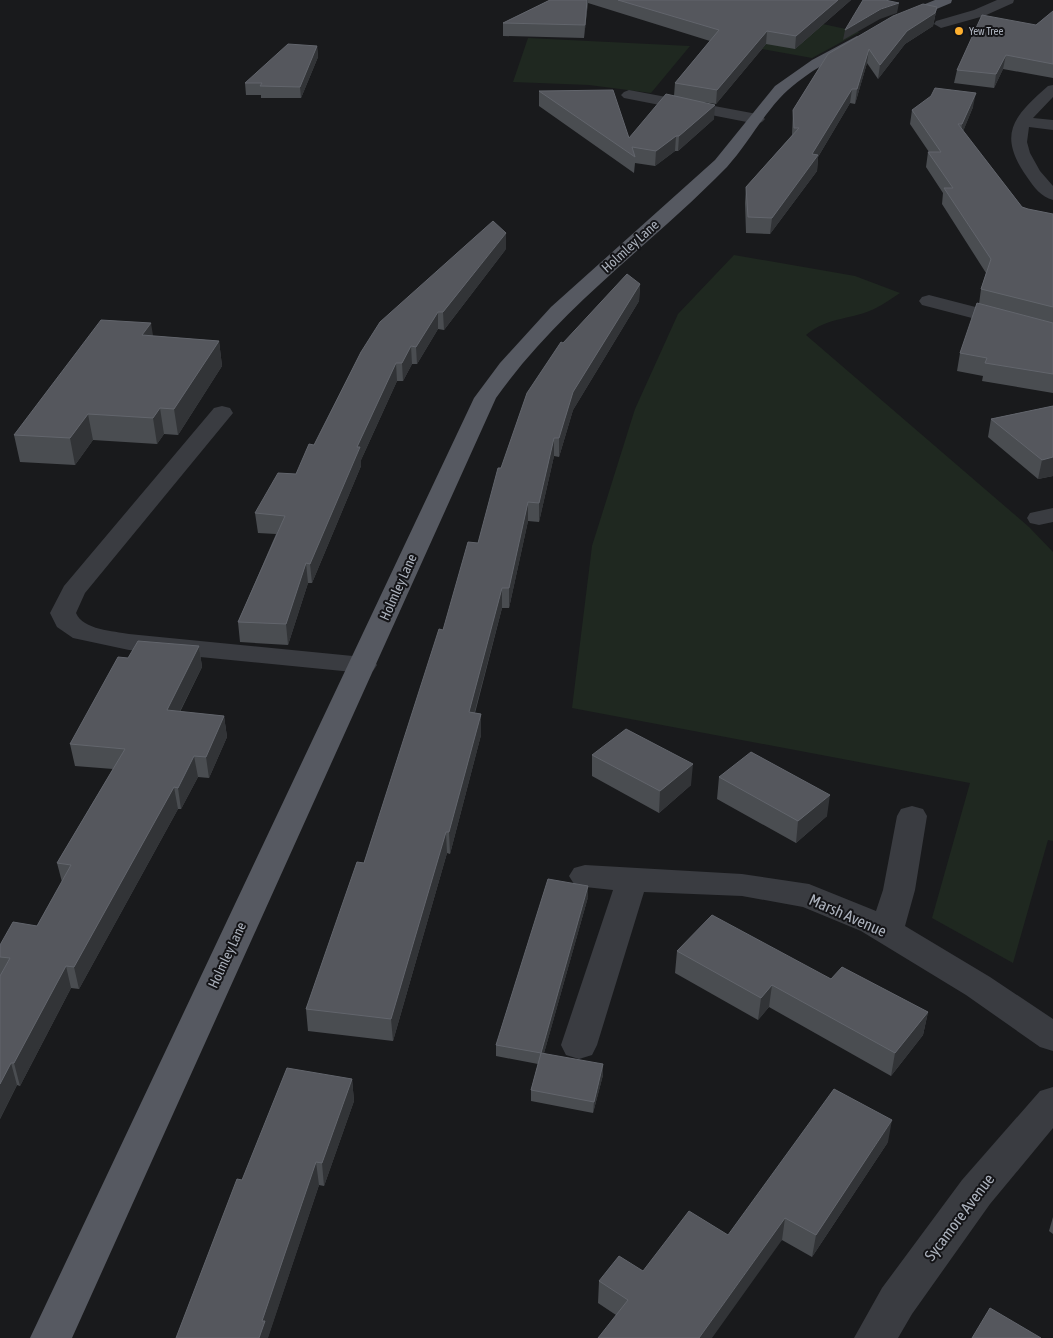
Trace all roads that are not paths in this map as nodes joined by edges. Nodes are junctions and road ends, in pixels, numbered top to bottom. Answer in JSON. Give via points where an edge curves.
{"nodes":[{"id":1,"x":1008,"y":0,"type":"edge"},
{"id":2,"x":943,"y":9,"type":"edge"},
{"id":3,"x":1053,"y":89,"type":"edge"},
{"id":4,"x":629,"y":94,"type":"dead end"},
{"id":5,"x":651,"y":100,"type":"junction"},
{"id":6,"x":629,"y":111,"type":"dead end"},
{"id":7,"x":757,"y":119,"type":"junction"},
{"id":8,"x":1022,"y":121,"type":"junction"},
{"id":9,"x":1053,"y":125,"type":"edge"},
{"id":10,"x":1053,"y":194,"type":"edge"},
{"id":11,"x":929,"y":300,"type":"dead end"},
{"id":12,"x":1053,"y":333,"type":"edge"},
{"id":13,"x":222,"y":413,"type":"dead end"},
{"id":14,"x":363,"y":665,"type":"junction"},
{"id":15,"x":912,"y":816,"type":"dead end"},
{"id":16,"x":585,"y":876,"type":"dead end"},
{"id":17,"x":632,"y":880,"type":"junction"},
{"id":18,"x":886,"y":931,"type":"junction"},
{"id":19,"x":1053,"y":1037,"type":"edge"},
{"id":20,"x":578,"y":1045,"type":"dead end"},
{"id":21,"x":1053,"y":1102,"type":"edge"},
{"id":22,"x":51,"y":1338,"type":"edge"},
{"id":23,"x":874,"y":1338,"type":"edge"}],
"edges":[{"from":1,"to":2,"type":"street","via":[[979,13]]},
{"from":2,"to":7,"type":"main road","name":"Holmley Lane","via":[[886,24],[808,69],[780,89]]},
{"from":3,"to":8,"type":"street"},
{"from":4,"to":5,"type":"street"},
{"from":5,"to":6,"type":"street"},
{"from":5,"to":7,"type":"street"},
{"from":7,"to":14,"type":"main road","name":"Holmley Lane","via":[[701,183],[572,298],[532,336],[503,370],[465,438]]},
{"from":8,"to":9,"type":"street"},
{"from":8,"to":10,"type":"street","via":[[1017,136],[1019,151],[1040,183]]},
{"from":11,"to":12,"type":"street"},
{"from":13,"to":14,"type":"street","via":[[73,591],[63,613],[66,621],[82,632],[130,642]]},
{"from":14,"to":22,"type":"main road","name":"Holmley Lane"},
{"from":15,"to":18,"type":"street","via":[[899,890]]},
{"from":16,"to":17,"type":"street","name":"Marsh Avenue"},
{"from":17,"to":18,"type":"street","name":"Marsh Avenue","via":[[742,885],[809,896],[873,922]]},
{"from":17,"to":20,"type":"street"},
{"from":18,"to":19,"type":"street","name":"Marsh Avenue","via":[[978,986]]},
{"from":21,"to":23,"type":"street","name":"Sycamore Avenue","via":[[976,1192]]}]}
